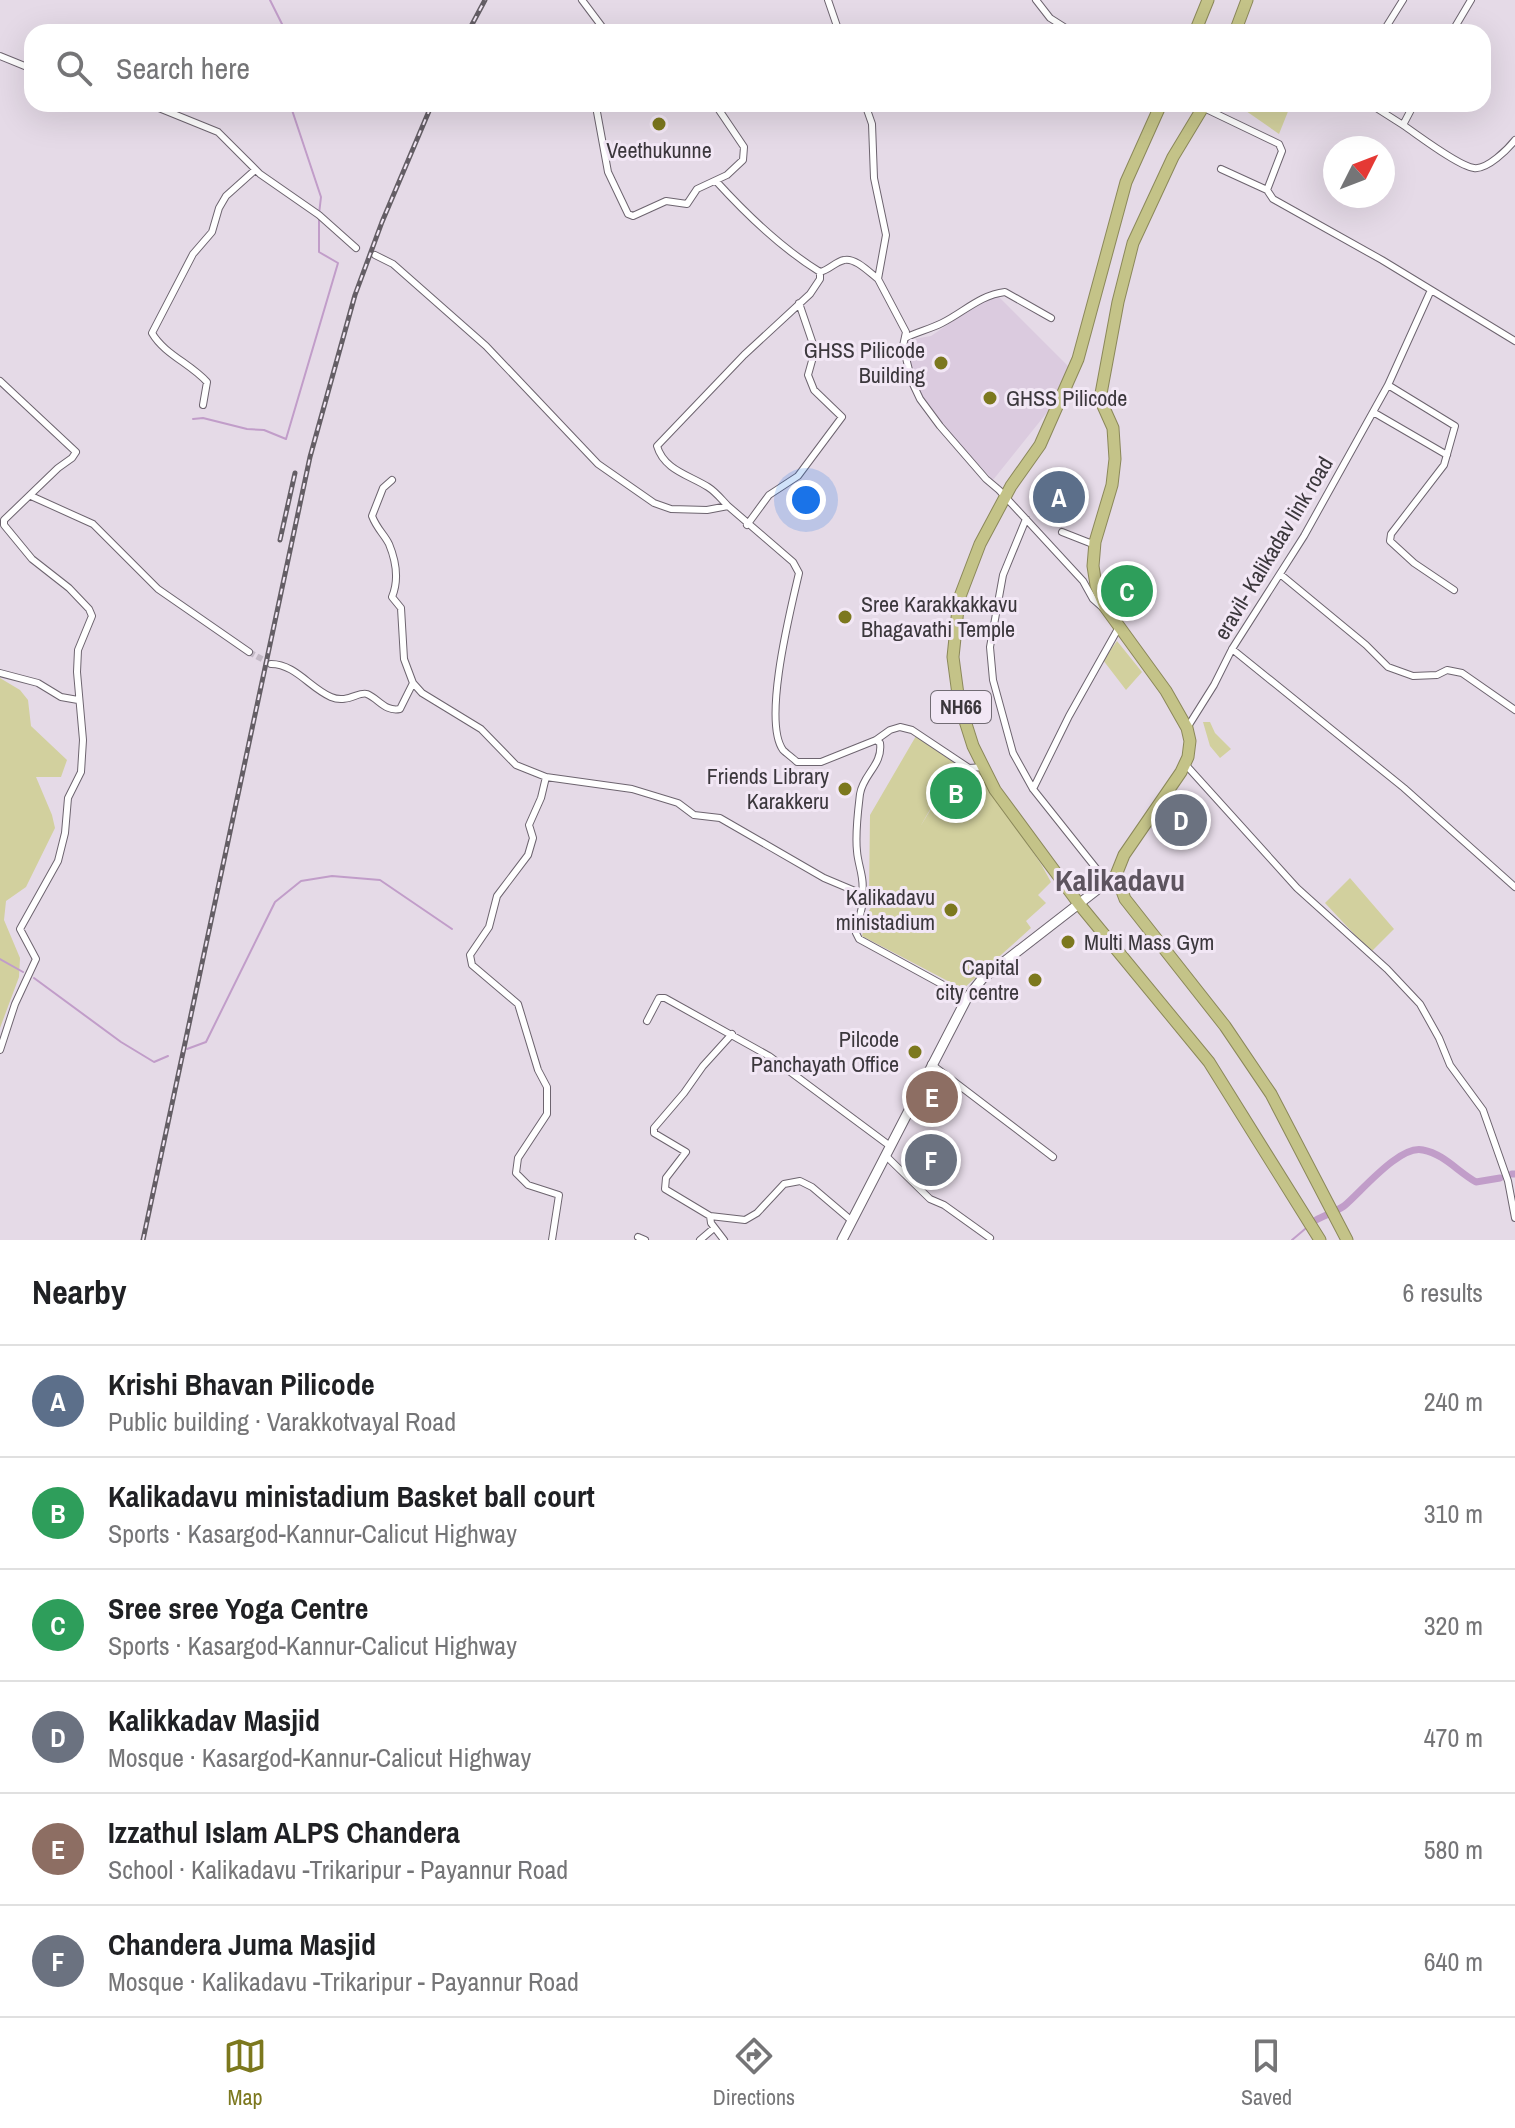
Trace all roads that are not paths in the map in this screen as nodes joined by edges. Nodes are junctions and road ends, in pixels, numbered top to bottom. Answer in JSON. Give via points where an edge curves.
{"nodes":[{"id":1,"x":582,"y":0,"type":"edge"},
{"id":2,"x":828,"y":0,"type":"edge"},
{"id":3,"x":1036,"y":0,"type":"edge"},
{"id":4,"x":1208,"y":0,"type":"edge"},
{"id":5,"x":1247,"y":0,"type":"edge"},
{"id":6,"x":1403,"y":0,"type":"edge"},
{"id":7,"x":1471,"y":0,"type":"edge"},
{"id":8,"x":600,"y":24,"type":"edge"},
{"id":9,"x":836,"y":24,"type":"edge"},
{"id":10,"x":1059,"y":24,"type":"edge"},
{"id":11,"x":1198,"y":24,"type":"edge"},
{"id":12,"x":1238,"y":24,"type":"edge"},
{"id":13,"x":1388,"y":24,"type":"edge"},
{"id":14,"x":1457,"y":24,"type":"edge"},
{"id":15,"x":0,"y":56,"type":"edge"},
{"id":16,"x":24,"y":66,"type":"edge"},
{"id":17,"x":169,"y":112,"type":"edge"},
{"id":18,"x":597,"y":112,"type":"edge"},
{"id":19,"x":720,"y":112,"type":"edge"},
{"id":20,"x":868,"y":112,"type":"edge"},
{"id":21,"x":1157,"y":112,"type":"edge"},
{"id":22,"x":1200,"y":112,"type":"edge"},
{"id":23,"x":1216,"y":112,"type":"edge"},
{"id":24,"x":1383,"y":112,"type":"edge"},
{"id":25,"x":1410,"y":112,"type":"edge"},
{"id":26,"x":1403,"y":125,"type":"junction"},
{"id":27,"x":1515,"y":140,"type":"edge"},
{"id":28,"x":1221,"y":169,"type":"dead end"},
{"id":29,"x":255,"y":170,"type":"junction"},
{"id":30,"x":716,"y":181,"type":"junction"},
{"id":31,"x":1267,"y":190,"type":"junction"},
{"id":32,"x":356,"y":248,"type":"dead end"},
{"id":33,"x":375,"y":255,"type":"dead end"},
{"id":34,"x":820,"y":272,"type":"junction"},
{"id":35,"x":878,"y":279,"type":"junction"},
{"id":36,"x":1431,"y":290,"type":"junction"},
{"id":37,"x":799,"y":303,"type":"junction"},
{"id":38,"x":1051,"y":318,"type":"dead end"},
{"id":39,"x":905,"y":338,"type":"junction"},
{"id":40,"x":1515,"y":341,"type":"edge"},
{"id":41,"x":0,"y":381,"type":"edge"},
{"id":42,"x":1388,"y":385,"type":"junction"},
{"id":43,"x":203,"y":405,"type":"dead end"},
{"id":44,"x":1373,"y":412,"type":"junction"},
{"id":45,"x":1447,"y":455,"type":"junction"},
{"id":46,"x":392,"y":480,"type":"dead end"},
{"id":47,"x":31,"y":496,"type":"junction"},
{"id":48,"x":1006,"y":497,"type":"junction"},
{"id":49,"x":728,"y":506,"type":"junction"},
{"id":50,"x":1026,"y":519,"type":"junction"},
{"id":51,"x":747,"y":525,"type":"junction"},
{"id":52,"x":1062,"y":532,"type":"dead end"},
{"id":53,"x":1095,"y":542,"type":"junction"},
{"id":54,"x":1280,"y":574,"type":"junction"},
{"id":55,"x":1454,"y":590,"type":"dead end"},
{"id":56,"x":1105,"y":607,"type":"junction"},
{"id":57,"x":1119,"y":627,"type":"junction"},
{"id":58,"x":1232,"y":649,"type":"junction"},
{"id":59,"x":249,"y":652,"type":"tunnel mouth"},
{"id":60,"x":271,"y":664,"type":"tunnel mouth"},
{"id":61,"x":0,"y":673,"type":"edge"},
{"id":62,"x":413,"y":683,"type":"junction"},
{"id":63,"x":78,"y":700,"type":"junction"},
{"id":64,"x":1515,"y":710,"type":"edge"},
{"id":65,"x":1187,"y":728,"type":"junction"},
{"id":66,"x":876,"y":740,"type":"junction"},
{"id":67,"x":1185,"y":764,"type":"junction"},
{"id":68,"x":984,"y":767,"type":"junction"},
{"id":69,"x":546,"y":777,"type":"junction"},
{"id":70,"x":1033,"y":789,"type":"junction"},
{"id":71,"x":1112,"y":878,"type":"junction"},
{"id":72,"x":1515,"y":887,"type":"edge"},
{"id":73,"x":862,"y":894,"type":"junction"},
{"id":74,"x":1079,"y":904,"type":"junction"},
{"id":75,"x":967,"y":998,"type":"junction"},
{"id":76,"x":647,"y":1021,"type":"dead end"},
{"id":77,"x":732,"y":1034,"type":"junction"},
{"id":78,"x":0,"y":1050,"type":"edge"},
{"id":79,"x":931,"y":1064,"type":"junction"},
{"id":80,"x":887,"y":1151,"type":"junction"},
{"id":81,"x":1053,"y":1157,"type":"dead end"},
{"id":82,"x":710,"y":1216,"type":"junction"},
{"id":83,"x":1515,"y":1218,"type":"edge"},
{"id":84,"x":852,"y":1221,"type":"junction"},
{"id":85,"x":714,"y":1228,"type":"junction"},
{"id":86,"x":990,"y":1238,"type":"dead end"},
{"id":87,"x":552,"y":1240,"type":"edge"},
{"id":88,"x":700,"y":1240,"type":"edge"},
{"id":89,"x":724,"y":1240,"type":"edge"},
{"id":90,"x":842,"y":1240,"type":"edge"},
{"id":91,"x":1320,"y":1240,"type":"edge"},
{"id":92,"x":1347,"y":1240,"type":"edge"}],
"edges":[{"from":1,"to":8,"type":"street"},
{"from":2,"to":9,"type":"street"},
{"from":3,"to":10,"type":"street"},
{"from":4,"to":11,"type":"highway"},
{"from":5,"to":12,"type":"highway"},
{"from":6,"to":13,"type":"street"},
{"from":7,"to":14,"type":"street"},
{"from":15,"to":16,"type":"street"},
{"from":17,"to":29,"type":"street","via":[[218,132]]},
{"from":18,"to":30,"type":"street","via":[[608,172],[628,214],[638,215],[666,201],[687,204],[697,189]]},
{"from":19,"to":30,"type":"street","via":[[745,153],[739,165]]},
{"from":20,"to":35,"type":"street","via":[[886,235]]},
{"from":21,"to":48,"type":"highway","number":"NH66","via":[[1126,182],[1078,359],[1040,445]]},
{"from":22,"to":53,"type":"highway","via":[[1133,243],[1118,302],[1100,399],[1113,428],[1115,459]]},
{"from":23,"to":31,"type":"street","via":[[1279,144],[1282,151]]},
{"from":24,"to":26,"type":"street"},
{"from":25,"to":26,"type":"street"},
{"from":26,"to":27,"type":"street","via":[[1474,168],[1503,154]]},
{"from":28,"to":31,"type":"street"},
{"from":29,"to":32,"type":"street"},
{"from":29,"to":43,"type":"street","via":[[226,196],[212,232],[193,254],[152,333],[207,382]]},
{"from":30,"to":34,"type":"street"},
{"from":31,"to":36,"type":"street","via":[[1273,199]]},
{"from":33,"to":49,"type":"street","via":[[393,264],[486,346],[598,464],[671,509]]},
{"from":34,"to":35,"type":"street","via":[[853,260]]},
{"from":34,"to":37,"type":"street","via":[[816,286]]},
{"from":35,"to":39,"type":"street"},
{"from":36,"to":40,"type":"street"},
{"from":36,"to":42,"type":"street","name":"eravil- Kalikadav link road"},
{"from":37,"to":49,"type":"street","via":[[657,446],[662,458]]},
{"from":37,"to":51,"type":"street","via":[[815,350],[808,375],[814,390],[842,417],[798,476],[769,495]]},
{"from":38,"to":39,"type":"street","via":[[1005,292],[997,293]]},
{"from":39,"to":48,"type":"street","via":[[920,399]]},
{"from":41,"to":47,"type":"street","via":[[76,452]]},
{"from":42,"to":44,"type":"street","name":"eravil- Kalikadav link road"},
{"from":42,"to":45,"type":"street","via":[[1455,426]]},
{"from":44,"to":45,"type":"street"},
{"from":44,"to":54,"type":"street","name":"eravil- Kalikadav link road"},
{"from":45,"to":55,"type":"street","via":[[1390,541]]},
{"from":46,"to":62,"type":"street","via":[[372,516],[395,564],[392,597],[401,608],[404,659]]},
{"from":47,"to":59,"type":"street","via":[[93,524],[158,589]]},
{"from":47,"to":63,"type":"street","via":[[4,525],[92,616],[78,650]]},
{"from":48,"to":50,"type":"street"},
{"from":48,"to":68,"type":"highway","number":"NH66","via":[[959,599],[953,657],[959,702]]},
{"from":49,"to":51,"type":"street"},
{"from":50,"to":56,"type":"street"},
{"from":50,"to":70,"type":"street","via":[[1003,575],[990,647],[993,680],[1013,753]]},
{"from":51,"to":66,"type":"street","via":[[793,562],[799,573],[781,651],[776,719],[781,748],[797,762],[821,762]]},
{"from":52,"to":53,"type":"street"},
{"from":53,"to":56,"type":"highway","via":[[1093,574]]},
{"from":54,"to":58,"type":"street","name":"eravil- Kalikadav link road"},
{"from":54,"to":64,"type":"street","via":[[1388,667],[1413,676],[1462,673]]},
{"from":56,"to":57,"type":"highway"},
{"from":57,"to":65,"type":"highway"},
{"from":57,"to":70,"type":"street"},
{"from":58,"to":65,"type":"street","name":"eravil- Kalikadav link road"},
{"from":58,"to":72,"type":"street","via":[[1404,788]]},
{"from":60,"to":62,"type":"street","via":[[283,664],[335,699],[363,693],[394,710],[400,709]]},
{"from":61,"to":63,"type":"street"},
{"from":62,"to":69,"type":"street","via":[[481,729],[516,765]]},
{"from":63,"to":78,"type":"street","via":[[81,772],[68,798],[58,861],[20,929],[36,959]]},
{"from":65,"to":67,"type":"highway"},
{"from":66,"to":68,"type":"street","via":[[900,727],[969,768]]},
{"from":66,"to":73,"type":"street","via":[[879,761],[862,784],[859,798],[856,849]]},
{"from":67,"to":71,"type":"highway"},
{"from":67,"to":83,"type":"street","via":[[1297,888],[1420,1004],[1450,1065],[1483,1110]]},
{"from":68,"to":74,"type":"highway","number":"NH66","via":[[995,790]]},
{"from":69,"to":73,"type":"street","via":[[632,789],[678,803],[694,815],[720,818]]},
{"from":69,"to":87,"type":"street","via":[[529,825],[533,838],[528,855],[497,896],[489,927],[470,955],[472,965],[518,1004],[547,1087],[547,1114],[518,1158],[516,1173],[528,1185],[559,1195]]},
{"from":70,"to":71,"type":"street"},
{"from":71,"to":74,"type":"main road"},
{"from":71,"to":92,"type":"highway","via":[[1271,1094]]},
{"from":73,"to":75,"type":"street","via":[[859,939]]},
{"from":74,"to":75,"type":"main road","via":[[982,979]]},
{"from":74,"to":91,"type":"highway","number":"NH66","via":[[1209,1062]]},
{"from":75,"to":79,"type":"main road"},
{"from":76,"to":77,"type":"street","via":[[659,998],[665,998]]},
{"from":77,"to":80,"type":"street","via":[[769,1056]]},
{"from":77,"to":82,"type":"street","via":[[654,1128],[659,1138],[686,1152],[666,1178],[665,1189]]},
{"from":79,"to":80,"type":"main road"},
{"from":79,"to":81,"type":"street"},
{"from":80,"to":84,"type":"main road"},
{"from":80,"to":86,"type":"street","via":[[930,1199]]},
{"from":82,"to":84,"type":"street","via":[[750,1219],[784,1184],[800,1181]]},
{"from":82,"to":85,"type":"street"},
{"from":84,"to":90,"type":"main road"},
{"from":85,"to":88,"type":"street"},
{"from":85,"to":89,"type":"street"}]}
